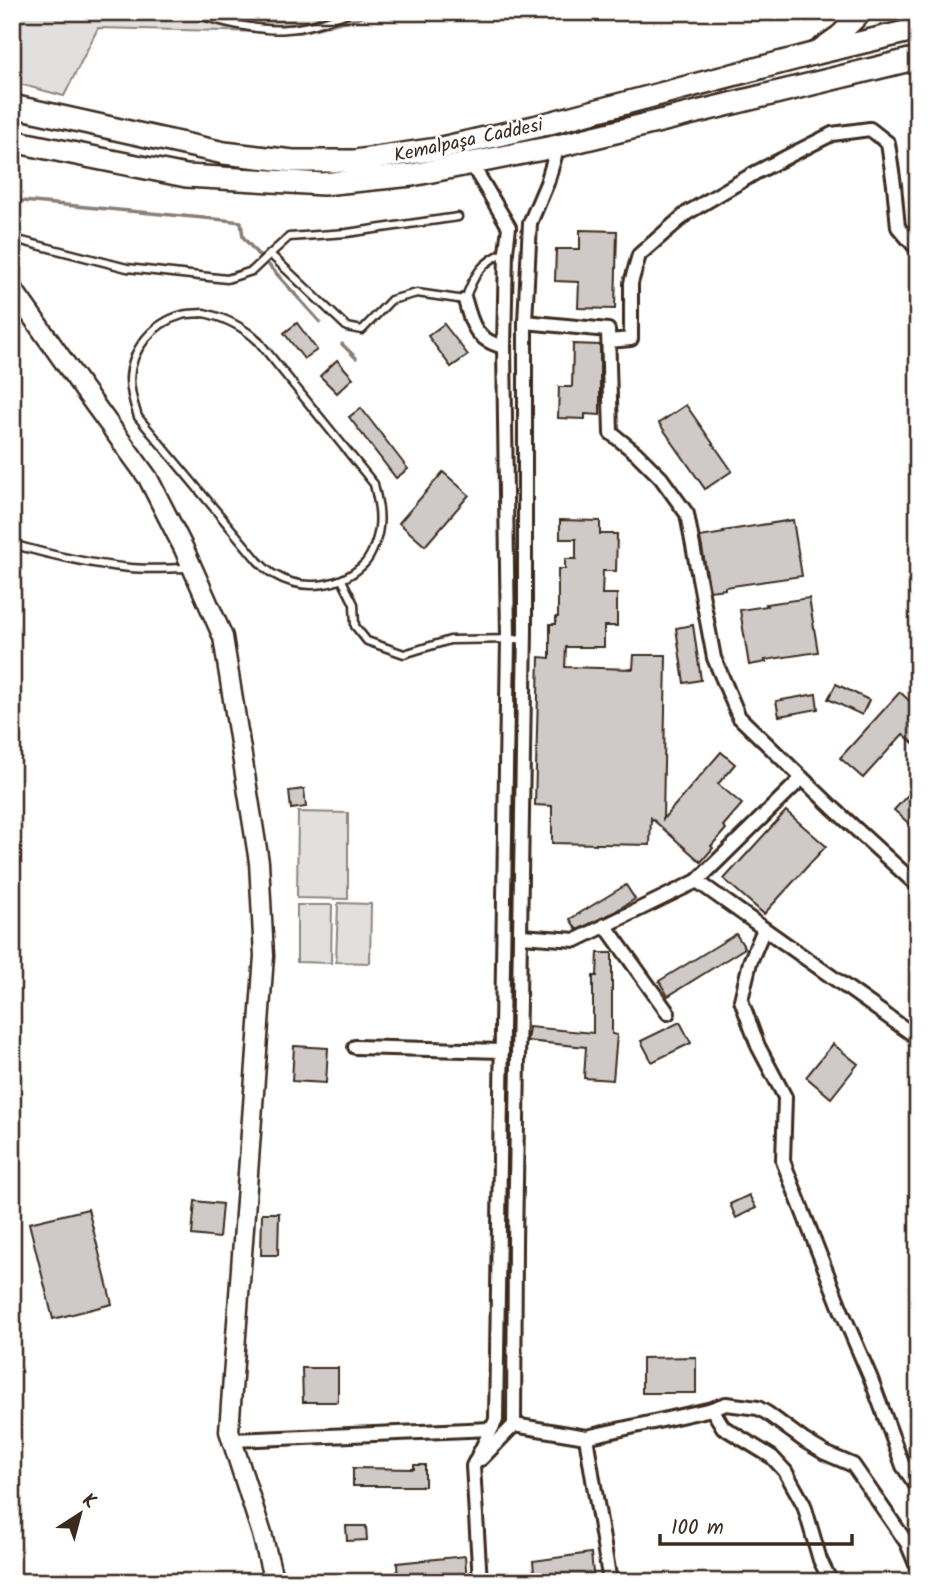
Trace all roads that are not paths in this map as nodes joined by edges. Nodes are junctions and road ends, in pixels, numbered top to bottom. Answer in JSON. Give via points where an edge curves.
{"nodes":[{"id":1,"x":191,"y":12,"type":"edge"},
{"id":2,"x":351,"y":12,"type":"edge"},
{"id":3,"x":863,"y":12,"type":"edge"},
{"id":4,"x":918,"y":29,"type":"edge"},
{"id":5,"x":813,"y":54,"type":"junction"},
{"id":6,"x":918,"y":58,"type":"edge"},
{"id":7,"x":12,"y":106,"type":"edge"},
{"id":8,"x":12,"y":141,"type":"edge"},
{"id":9,"x":558,"y":146,"type":"junction"},
{"id":10,"x":471,"y":163,"type":"junction"},
{"id":11,"x":458,"y":217,"type":"dead end"},
{"id":12,"x":18,"y":240,"type":"dead end"},
{"id":13,"x":918,"y":250,"type":"edge"},
{"id":14,"x":506,"y":252,"type":"junction"},
{"id":15,"x":270,"y":254,"type":"junction"},
{"id":16,"x":12,"y":288,"type":"edge"},
{"id":17,"x":465,"y":300,"type":"junction"},
{"id":18,"x":525,"y":322,"type":"junction"},
{"id":19,"x":609,"y":341,"type":"junction"},
{"id":20,"x":504,"y":347,"type":"junction"},
{"id":21,"x":12,"y":544,"type":"edge"},
{"id":22,"x":193,"y":569,"type":"junction"},
{"id":23,"x":342,"y":580,"type":"junction"},
{"id":24,"x":508,"y":639,"type":"junction"},
{"id":25,"x":525,"y":639,"type":"junction"},
{"id":26,"x":802,"y":778,"type":"junction"},
{"id":27,"x":697,"y":881,"type":"junction"},
{"id":28,"x":918,"y":886,"type":"edge"},
{"id":29,"x":605,"y":925,"type":"junction"},
{"id":30,"x":764,"y":929,"type":"junction"},
{"id":31,"x":521,"y":936,"type":"junction"},
{"id":32,"x":668,"y":1013,"type":"dead end"},
{"id":33,"x":918,"y":1038,"type":"edge"},
{"id":34,"x":355,"y":1047,"type":"dead end"},
{"id":35,"x":502,"y":1051,"type":"junction"},
{"id":36,"x":712,"y":1409,"type":"junction"},
{"id":37,"x":514,"y":1425,"type":"junction"},
{"id":38,"x":491,"y":1429,"type":"junction"},
{"id":39,"x":586,"y":1437,"type":"junction"},
{"id":40,"x":232,"y":1440,"type":"junction"},
{"id":41,"x":473,"y":1466,"type":"junction"},
{"id":42,"x":918,"y":1488,"type":"edge"},
{"id":43,"x":918,"y":1569,"type":"edge"},
{"id":44,"x":274,"y":1582,"type":"edge"},
{"id":45,"x":480,"y":1582,"type":"edge"},
{"id":46,"x":610,"y":1582,"type":"edge"},
{"id":47,"x":831,"y":1582,"type":"edge"}],
"edges":[{"from":1,"to":2,"type":"lane","via":[[245,26],[287,30]]},
{"from":3,"to":5,"type":"street"},
{"from":4,"to":5,"type":"main road","name":"Kemalpaşa Caddesi"},
{"from":5,"to":7,"type":"main road","name":"Kemalpaşa Caddesi","via":[[534,127],[437,149],[355,161],[293,161],[224,153]]},
{"from":6,"to":9,"type":"main road","name":"Kemalpaşa Caddesi"},
{"from":8,"to":10,"type":"main road","name":"Kemalpaşa Caddesi","via":[[186,176],[323,184],[412,175]]},
{"from":9,"to":10,"type":"main road","name":"Kemalpaşa Caddesi"},
{"from":9,"to":18,"type":"street","via":[[530,222]]},
{"from":10,"to":14,"type":"street","via":[[509,227]]},
{"from":11,"to":15,"type":"lane","via":[[289,237]]},
{"from":12,"to":15,"type":"lane","via":[[127,268],[227,279],[252,271]]},
{"from":13,"to":19,"type":"street","via":[[898,227],[888,143],[870,129],[832,134],[687,213],[639,255],[631,283],[631,339]]},
{"from":14,"to":17,"type":"lane","via":[[478,272]]},
{"from":14,"to":20,"type":"street"},
{"from":15,"to":17,"type":"lane","via":[[347,327],[362,330],[391,300],[416,293]]},
{"from":16,"to":22,"type":"street","via":[[148,478]]},
{"from":17,"to":20,"type":"street","via":[[472,327],[489,343]]},
{"from":18,"to":19,"type":"street","via":[[608,330]]},
{"from":18,"to":25,"type":"street"},
{"from":19,"to":26,"type":"street","via":[[611,433],[661,478],[687,514],[714,658],[739,718]]},
{"from":20,"to":24,"type":"street"},
{"from":21,"to":22,"type":"lane","via":[[121,567]]},
{"from":22,"to":40,"type":"street","via":[[223,637],[260,862],[264,956],[229,1431]]},
{"from":23,"to":23,"type":"lane","via":[[315,586],[273,575],[138,417],[130,381],[132,360],[145,339],[164,322],[204,313],[249,332],[374,484],[379,508],[375,542],[366,562]]},
{"from":23,"to":24,"type":"lane","via":[[354,604],[355,626],[367,641],[404,654],[450,640]]},
{"from":24,"to":25,"type":"lane"},
{"from":24,"to":35,"type":"street"},
{"from":25,"to":31,"type":"street"},
{"from":26,"to":27,"type":"street"},
{"from":26,"to":28,"type":"street"},
{"from":27,"to":29,"type":"street"},
{"from":27,"to":30,"type":"street"},
{"from":29,"to":31,"type":"street","via":[[576,940]]},
{"from":29,"to":32,"type":"street"},
{"from":30,"to":33,"type":"street"},
{"from":30,"to":42,"type":"street","via":[[741,1000],[758,1046],[785,1097],[783,1161],[903,1466]]},
{"from":31,"to":37,"type":"street"},
{"from":34,"to":35,"type":"street"},
{"from":35,"to":38,"type":"street","via":[[496,1420]]},
{"from":36,"to":39,"type":"street"},
{"from":36,"to":43,"type":"street","via":[[726,1404],[758,1408],[805,1441],[853,1465],[907,1543]]},
{"from":36,"to":47,"type":"street","via":[[723,1427],[772,1457],[785,1471],[803,1505]]},
{"from":37,"to":39,"type":"street"},
{"from":37,"to":41,"type":"street"},
{"from":38,"to":40,"type":"street"},
{"from":38,"to":41,"type":"street"},
{"from":39,"to":46,"type":"street"},
{"from":40,"to":44,"type":"street"},
{"from":41,"to":45,"type":"street"}]}
